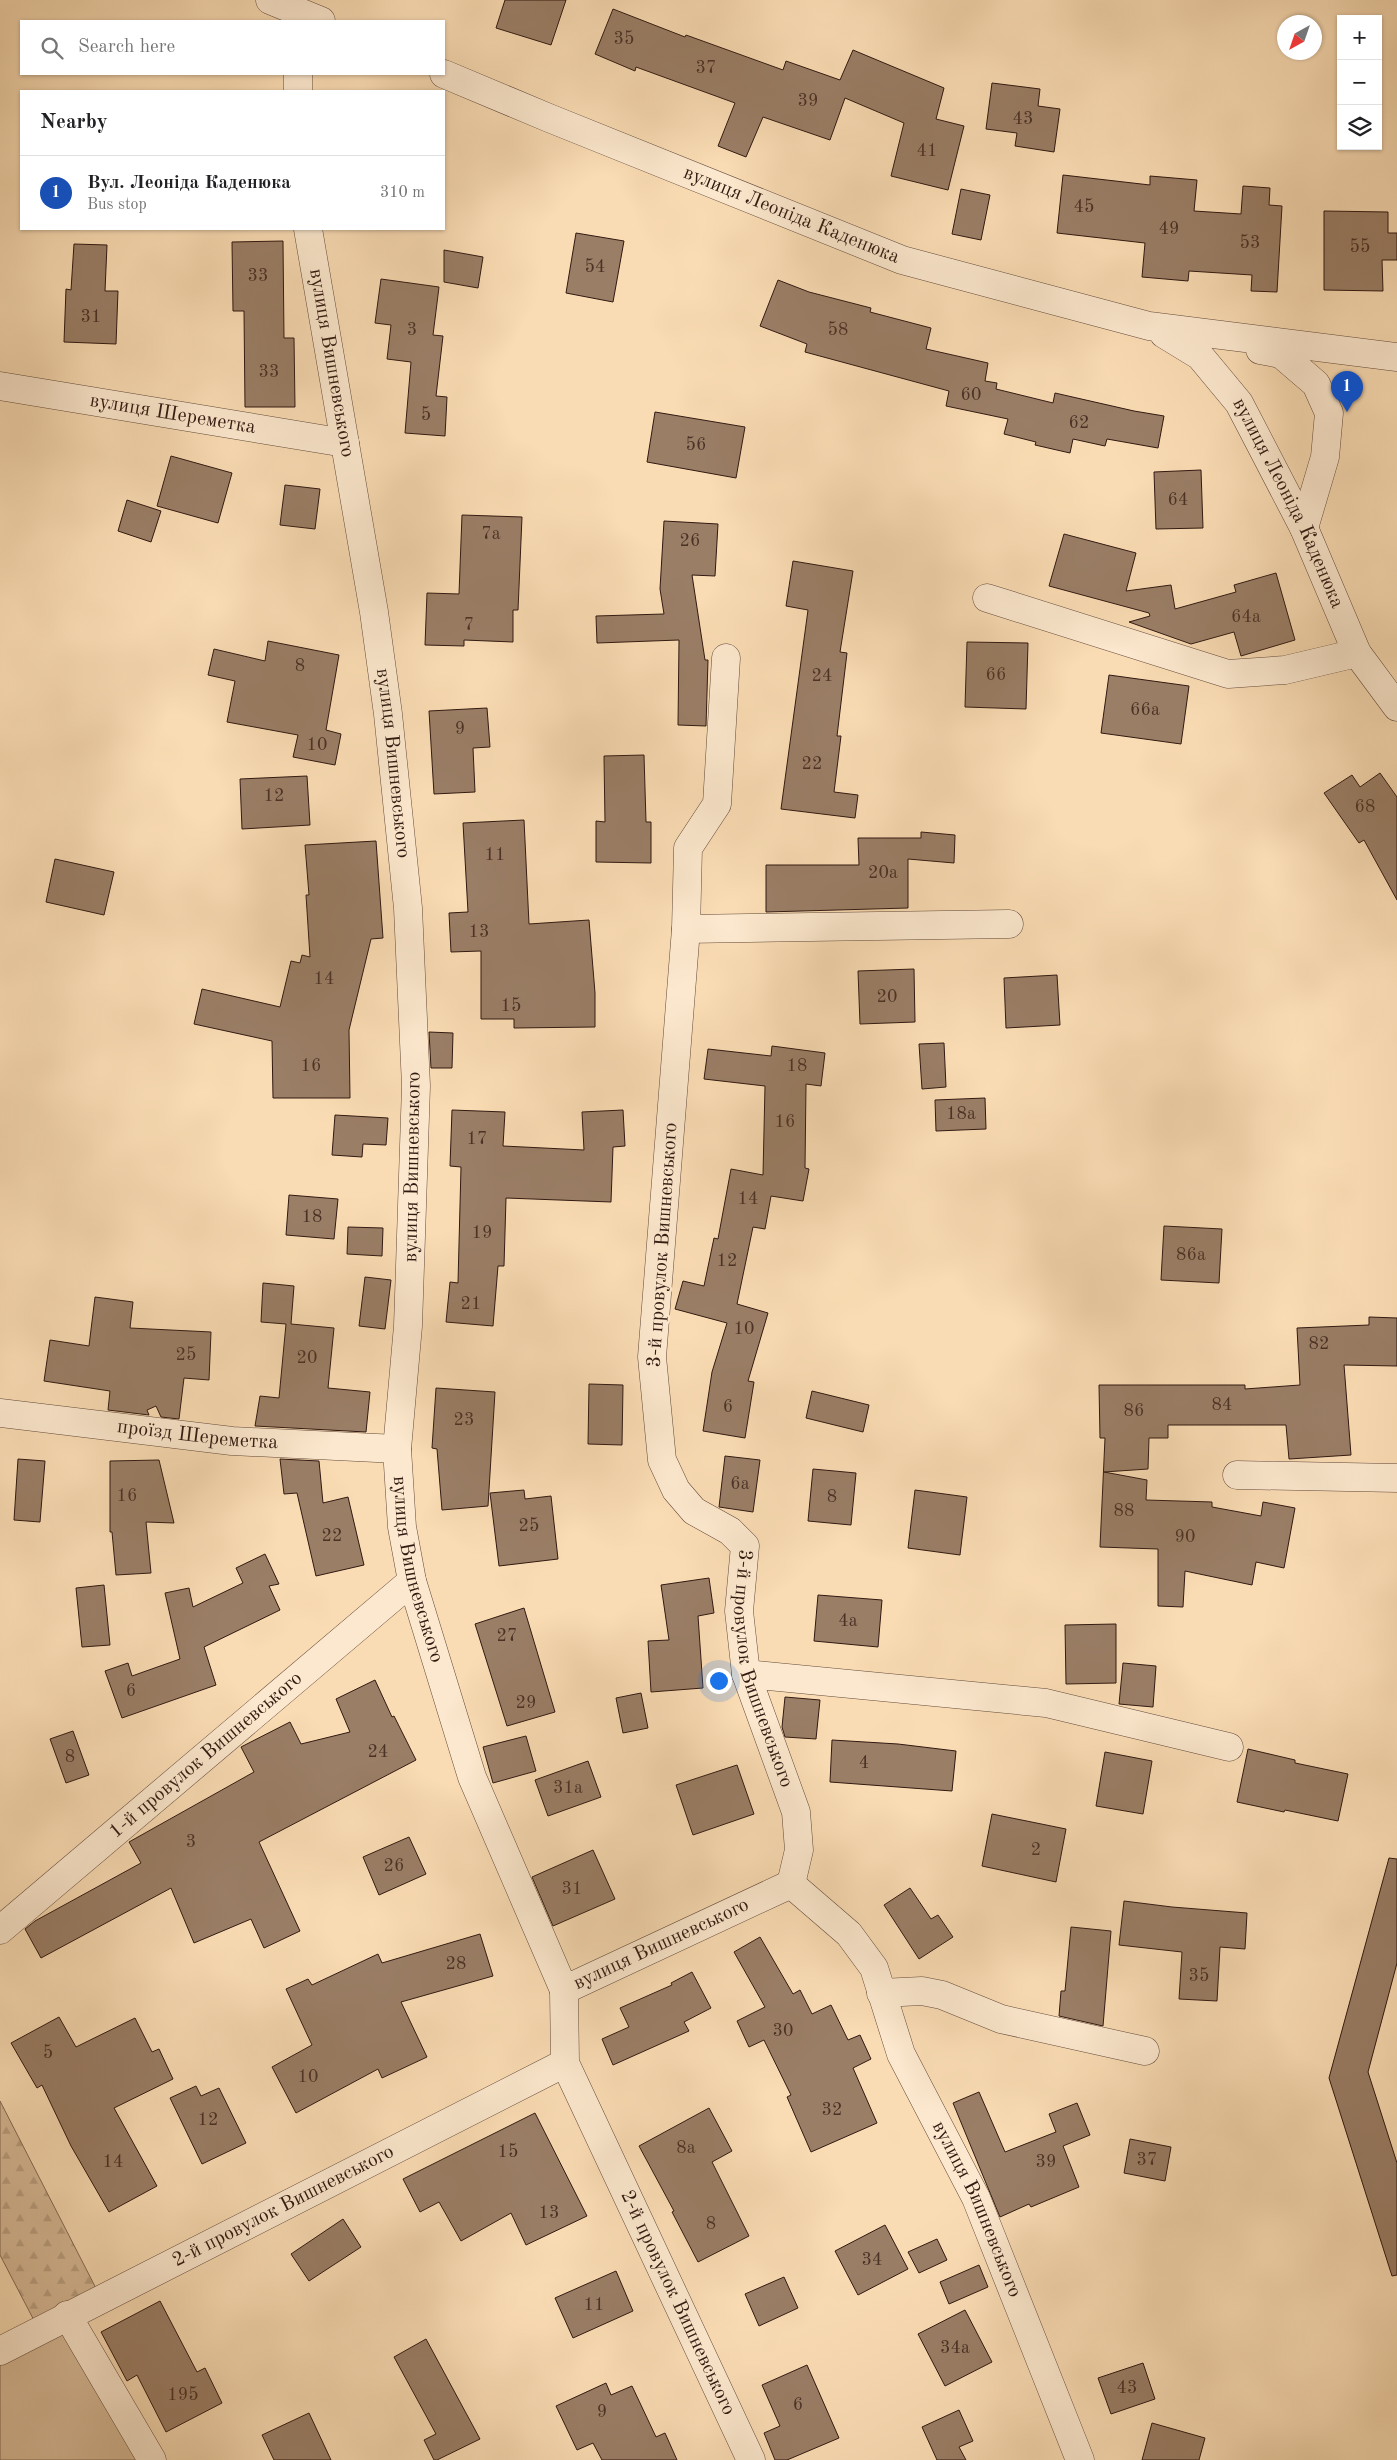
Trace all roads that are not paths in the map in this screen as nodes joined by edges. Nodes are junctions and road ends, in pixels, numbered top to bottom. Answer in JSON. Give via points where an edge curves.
{"nodes":[{"id":1,"x":270,"y":0,"type":"edge"},
{"id":2,"x":305,"y":18,"type":"edge"},
{"id":3,"x":445,"y":74,"type":"edge"},
{"id":4,"x":298,"y":75,"type":"edge"},
{"id":5,"x":298,"y":90,"type":"edge"},
{"id":6,"x":308,"y":230,"type":"edge"},
{"id":7,"x":1149,"y":326,"type":"junction"},
{"id":8,"x":1397,"y":357,"type":"edge"},
{"id":9,"x":0,"y":386,"type":"edge"},
{"id":10,"x":345,"y":443,"type":"junction"},
{"id":11,"x":1304,"y":528,"type":"junction"},
{"id":12,"x":987,"y":598,"type":"dead end"},
{"id":13,"x":1357,"y":653,"type":"junction"},
{"id":14,"x":726,"y":658,"type":"dead end"},
{"id":15,"x":1397,"y":707,"type":"edge"},
{"id":16,"x":1010,"y":924,"type":"dead end"},
{"id":17,"x":686,"y":929,"type":"junction"},
{"id":18,"x":0,"y":1413,"type":"edge"},
{"id":19,"x":396,"y":1449,"type":"junction"},
{"id":20,"x":1237,"y":1475,"type":"dead end"},
{"id":21,"x":1397,"y":1478,"type":"edge"},
{"id":22,"x":412,"y":1581,"type":"junction"},
{"id":23,"x":746,"y":1674,"type":"junction"},
{"id":24,"x":1230,"y":1747,"type":"dead end"},
{"id":25,"x":791,"y":1884,"type":"junction"},
{"id":26,"x":0,"y":1930,"type":"edge"},
{"id":27,"x":564,"y":1990,"type":"junction"},
{"id":28,"x":881,"y":1993,"type":"junction"},
{"id":29,"x":1145,"y":2051,"type":"dead end"},
{"id":30,"x":564,"y":2063,"type":"junction"},
{"id":31,"x":67,"y":2315,"type":"junction"},
{"id":32,"x":0,"y":2351,"type":"edge"},
{"id":33,"x":152,"y":2460,"type":"edge"},
{"id":34,"x":751,"y":2460,"type":"edge"},
{"id":35,"x":1080,"y":2460,"type":"edge"}],
"edges":[{"from":1,"to":2,"type":"street"},
{"from":3,"to":7,"type":"street","name":"вулиця Леоніда Каденюка","via":[[902,260]]},
{"from":4,"to":5,"type":"street"},
{"from":6,"to":10,"type":"street","name":"вулиця Вишневського"},
{"from":7,"to":8,"type":"street","name":"вулиця Леоніда Каденюка"},
{"from":7,"to":11,"type":"street","name":"вулиця Леоніда Каденюка","via":[[1200,356],[1239,403]]},
{"from":7,"to":11,"type":"street","via":[[1211,342],[1280,354],[1316,384],[1329,413],[1325,457]]},
{"from":9,"to":10,"type":"street","name":"вулиця Шереметка"},
{"from":10,"to":19,"type":"street","name":"вулиця Вишневського","via":[[388,714],[408,908],[413,1002],[415,1104],[408,1326]]},
{"from":11,"to":13,"type":"street","name":"вулиця Леоніда Каденюка"},
{"from":12,"to":13,"type":"street","via":[[1228,674],[1285,670]]},
{"from":13,"to":15,"type":"street","name":"вулиця Леоніда Каденюка"},
{"from":14,"to":17,"type":"street","name":"3-й провулок Вишневського","via":[[716,804],[688,848]]},
{"from":16,"to":17,"type":"street"},
{"from":17,"to":23,"type":"street","name":"3-й провулок Вишневського","via":[[652,1357],[662,1460],[676,1490],[694,1511],[730,1531],[745,1546],[739,1611]]},
{"from":18,"to":19,"type":"street","name":"проїзд Шереметка","via":[[232,1441]]},
{"from":19,"to":22,"type":"street","name":"вулиця Вишневського","via":[[402,1526]]},
{"from":20,"to":21,"type":"street"},
{"from":22,"to":26,"type":"street","name":"1-й провулок Вишневського"},
{"from":22,"to":27,"type":"street","name":"вулиця Вишневського","via":[[472,1777]]},
{"from":23,"to":24,"type":"street","via":[[1046,1703]]},
{"from":23,"to":25,"type":"street","name":"3-й провулок Вишневського","via":[[796,1812],[800,1850]]},
{"from":25,"to":27,"type":"street","name":"вулиця Вишневського"},
{"from":25,"to":28,"type":"street","name":"вулиця Вишневського","via":[[849,1934],[874,1968]]},
{"from":27,"to":30,"type":"street","name":"2-й провулок Вишневського"},
{"from":28,"to":29,"type":"street","via":[[922,1991],[1001,2020]]},
{"from":28,"to":35,"type":"street","name":"вулиця Вишневського","via":[[901,2054],[976,2198]]},
{"from":30,"to":31,"type":"street","name":"2-й провулок Вишневського"},
{"from":30,"to":34,"type":"street","name":"2-й провулок Вишневського"},
{"from":31,"to":32,"type":"street","name":"2-й провулок Вишневського"},
{"from":31,"to":33,"type":"street"}]}
